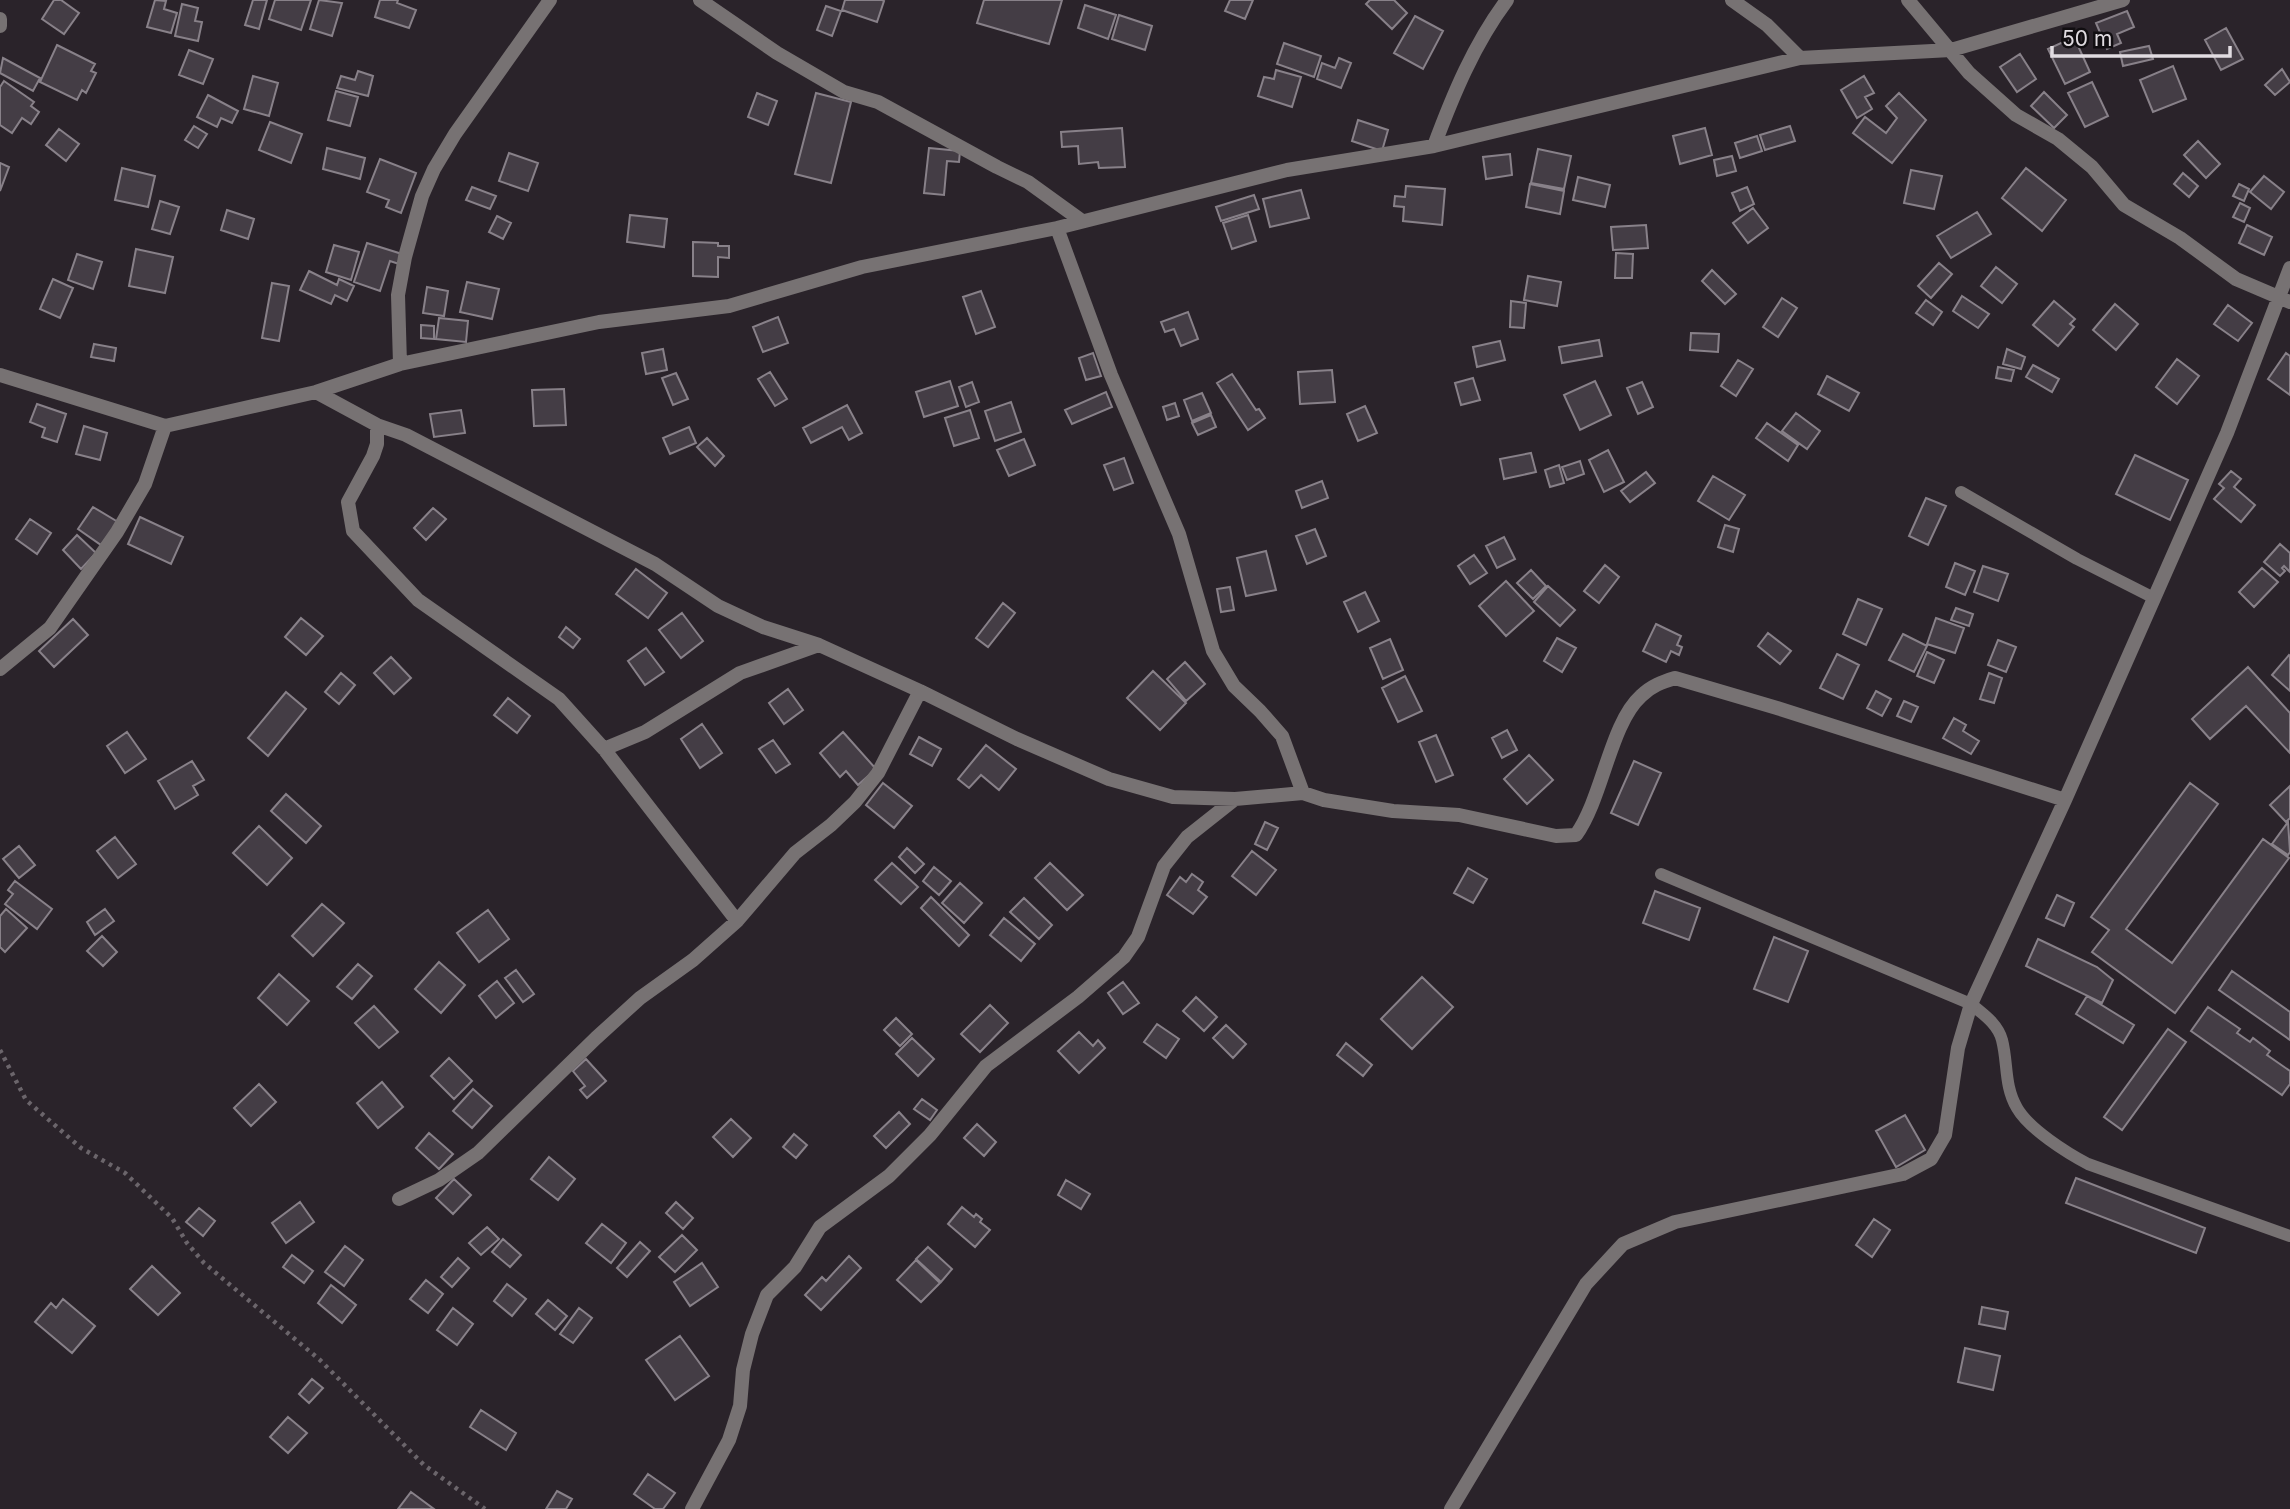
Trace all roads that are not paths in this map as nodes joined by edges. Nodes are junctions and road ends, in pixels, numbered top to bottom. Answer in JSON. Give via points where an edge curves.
{"nodes":[{"id":1,"x":550,"y":0,"type":"edge"},
{"id":2,"x":700,"y":0,"type":"edge"},
{"id":3,"x":1507,"y":0,"type":"edge"},
{"id":4,"x":1732,"y":0,"type":"edge"},
{"id":5,"x":1908,"y":0,"type":"edge"},
{"id":6,"x":2123,"y":0,"type":"edge"},
{"id":7,"x":0,"y":19,"type":"edge"},
{"id":8,"x":0,"y":26,"type":"edge"},
{"id":9,"x":1951,"y":50,"type":"junction"},
{"id":10,"x":1800,"y":58,"type":"junction"},
{"id":11,"x":1434,"y":146,"type":"junction"},
{"id":12,"x":1082,"y":221,"type":"junction"},
{"id":13,"x":1057,"y":228,"type":"junction"},
{"id":14,"x":2290,"y":268,"type":"edge"},
{"id":15,"x":2284,"y":299,"type":"edge"},
{"id":16,"x":400,"y":364,"type":"junction"},
{"id":17,"x":0,"y":375,"type":"edge"},
{"id":18,"x":316,"y":392,"type":"junction"},
{"id":19,"x":377,"y":425,"type":"junction"},
{"id":20,"x":166,"y":426,"type":"junction"},
{"id":21,"x":1961,"y":492,"type":"dead end"},
{"id":22,"x":2154,"y":598,"type":"junction"},
{"id":23,"x":819,"y":645,"type":"junction"},
{"id":24,"x":0,"y":669,"type":"edge"},
{"id":25,"x":920,"y":691,"type":"junction"},
{"id":26,"x":604,"y":749,"type":"junction"},
{"id":27,"x":1303,"y":793,"type":"junction"},
{"id":28,"x":1234,"y":799,"type":"junction"},
{"id":29,"x":2065,"y":800,"type":"junction"},
{"id":30,"x":1661,"y":874,"type":"dead end"},
{"id":31,"x":737,"y":920,"type":"junction"},
{"id":32,"x":1971,"y":1004,"type":"junction"},
{"id":33,"x":399,"y":1199,"type":"dead end"},
{"id":34,"x":2290,"y":1236,"type":"edge"},
{"id":35,"x":692,"y":1509,"type":"edge"},
{"id":36,"x":1451,"y":1509,"type":"edge"}],
"edges":[{"from":1,"to":16,"type":"street","via":[[455,134],[422,196],[398,295]]},
{"from":2,"to":12,"type":"street","via":[[833,86],[878,102],[1028,182]]},
{"from":3,"to":11,"type":"street","via":[[1457,86]]},
{"from":4,"to":10,"type":"street","via":[[1767,25]]},
{"from":5,"to":9,"type":"street"},
{"from":6,"to":9,"type":"street"},
{"from":7,"to":8,"type":"street"},
{"from":9,"to":10,"type":"street"},
{"from":9,"to":15,"type":"street","via":[[1969,74],[2016,115],[2058,139],[2092,167],[2124,205],[2236,279]]},
{"from":10,"to":11,"type":"street"},
{"from":11,"to":12,"type":"street","via":[[1287,170]]},
{"from":12,"to":13,"type":"street"},
{"from":13,"to":16,"type":"street","via":[[862,267],[729,306],[599,322]]},
{"from":13,"to":27,"type":"street","via":[[1111,375],[1179,534],[1213,651],[1234,687],[1282,736]]},
{"from":14,"to":15,"type":"street"},
{"from":15,"to":22,"type":"street"},
{"from":16,"to":18,"type":"street"},
{"from":17,"to":20,"type":"street"},
{"from":18,"to":19,"type":"street"},
{"from":18,"to":20,"type":"street"},
{"from":19,"to":23,"type":"street","via":[[406,435],[607,538],[718,606]]},
{"from":19,"to":26,"type":"street","via":[[373,456],[348,502],[353,531],[418,600],[559,699]]},
{"from":20,"to":24,"type":"street","via":[[145,484],[117,532],[50,628]]},
{"from":21,"to":22,"type":"lane"},
{"from":22,"to":29,"type":"street"},
{"from":23,"to":25,"type":"street"},
{"from":23,"to":26,"type":"street","via":[[740,673],[645,732]]},
{"from":25,"to":28,"type":"street","via":[[1109,779],[1173,797]]},
{"from":25,"to":31,"type":"street","via":[[878,773],[855,802],[795,853]]},
{"from":26,"to":31,"type":"street"},
{"from":27,"to":28,"type":"street"},
{"from":27,"to":29,"type":"street","via":[[1393,811],[1459,816],[1556,836],[1576,835],[1588,819],[1625,718],[1639,697],[1658,683],[1675,678]]},
{"from":28,"to":35,"type":"street","via":[[1187,837],[1164,866],[1138,937],[1124,957],[986,1066],[930,1135],[889,1176],[820,1227],[795,1267],[766,1295],[752,1334],[740,1406],[729,1440]]},
{"from":29,"to":32,"type":"street"},
{"from":30,"to":32,"type":"lane"},
{"from":31,"to":33,"type":"street","via":[[693,960],[640,998],[478,1153],[439,1180]]},
{"from":32,"to":34,"type":"lane","via":[[1991,1020],[2002,1039],[2007,1085],[2017,1110],[2062,1150],[2088,1164]]},
{"from":32,"to":36,"type":"street","via":[[1958,1048],[1945,1135],[1931,1159],[1903,1174],[1675,1222],[1623,1244],[1586,1283]]}]}
